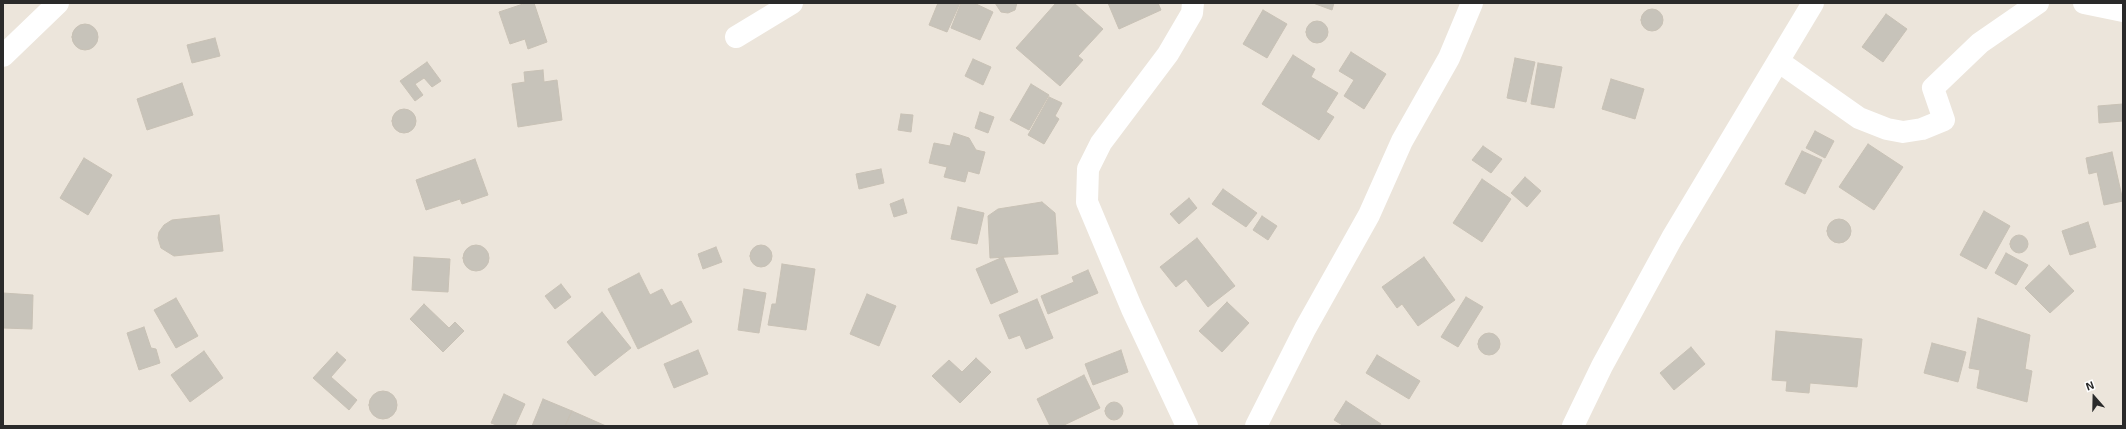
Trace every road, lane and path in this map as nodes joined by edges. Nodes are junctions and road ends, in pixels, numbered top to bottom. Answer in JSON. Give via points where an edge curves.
{"nodes":[{"id":1,"x":58,"y":3,"type":"edge"},
{"id":2,"x":792,"y":3,"type":"edge"},
{"id":3,"x":1193,"y":3,"type":"edge"},
{"id":4,"x":1472,"y":3,"type":"edge"},
{"id":5,"x":1813,"y":3,"type":"edge"},
{"id":6,"x":2038,"y":3,"type":"edge"},
{"id":7,"x":2084,"y":3,"type":"edge"},
{"id":8,"x":2123,"y":11,"type":"edge"},
{"id":9,"x":736,"y":37,"type":"dead end"},
{"id":10,"x":3,"y":56,"type":"edge"},
{"id":11,"x":1778,"y":61,"type":"junction"},
{"id":12,"x":1187,"y":426,"type":"edge"},
{"id":13,"x":1256,"y":426,"type":"edge"},
{"id":14,"x":1573,"y":426,"type":"edge"}],
"edges":[{"from":1,"to":10,"type":"street"},
{"from":2,"to":9,"type":"street"},
{"from":3,"to":12,"type":"street","via":[[1192,13],[1168,54],[1101,143],[1088,169],[1088,202],[1132,309]]},
{"from":4,"to":13,"type":"street","via":[[1449,58],[1402,141],[1369,215],[1305,329]]},
{"from":5,"to":11,"type":"street"},
{"from":6,"to":11,"type":"street","via":[[1980,43],[1933,88],[1944,120],[1922,129],[1903,132],[1859,118]]},
{"from":7,"to":8,"type":"street"},
{"from":11,"to":14,"type":"street","via":[[1672,238],[1602,366]]}]}
